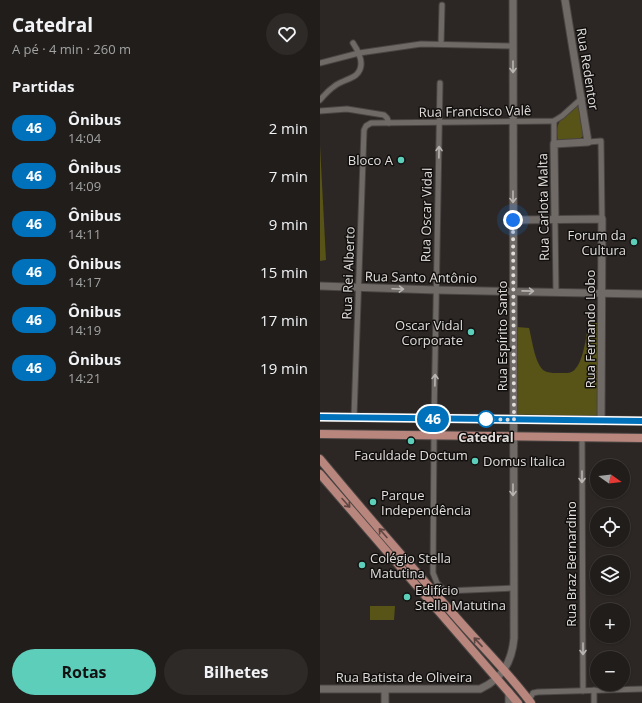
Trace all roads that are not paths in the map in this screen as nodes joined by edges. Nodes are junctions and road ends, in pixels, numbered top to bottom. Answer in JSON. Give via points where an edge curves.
{"nodes":[{"id":1,"x":513,"y":0,"type":"edge"},
{"id":2,"x":565,"y":0,"type":"edge"},
{"id":3,"x":442,"y":5,"type":"dead end"},
{"id":4,"x":353,"y":43,"type":"dead end"},
{"id":5,"x":441,"y":44,"type":"junction"},
{"id":6,"x":513,"y":46,"type":"junction"},
{"id":7,"x":359,"y":53,"type":"junction"},
{"id":8,"x":320,"y":63,"type":"edge"},
{"id":9,"x":440,"y":83,"type":"dead end"},
{"id":10,"x":582,"y":98,"type":"junction"},
{"id":11,"x":320,"y":100,"type":"edge"},
{"id":12,"x":320,"y":111,"type":"edge"},
{"id":13,"x":554,"y":121,"type":"junction"},
{"id":14,"x":513,"y":122,"type":"junction"},
{"id":15,"x":389,"y":123,"type":"junction"},
{"id":16,"x":439,"y":123,"type":"junction"},
{"id":17,"x":364,"y":130,"type":"joint"},
{"id":18,"x":588,"y":142,"type":"junction"},
{"id":19,"x":554,"y":144,"type":"junction"},
{"id":20,"x":602,"y":219,"type":"junction"},
{"id":21,"x":513,"y":220,"type":"junction"},
{"id":22,"x":555,"y":220,"type":"junction"},
{"id":23,"x":320,"y":286,"type":"edge"},
{"id":24,"x":359,"y":288,"type":"junction"},
{"id":25,"x":436,"y":290,"type":"junction"},
{"id":26,"x":514,"y":291,"type":"junction"},
{"id":27,"x":556,"y":292,"type":"junction"},
{"id":28,"x":602,"y":293,"type":"junction"},
{"id":29,"x":642,"y":294,"type":"edge"},
{"id":30,"x":320,"y":417,"type":"edge"},
{"id":31,"x":354,"y":417,"type":"junction"},
{"id":32,"x":434,"y":419,"type":"junction"},
{"id":33,"x":514,"y":420,"type":"junction"},
{"id":34,"x":601,"y":421,"type":"junction"},
{"id":35,"x":642,"y":421,"type":"edge"},
{"id":36,"x":320,"y":434,"type":"edge"},
{"id":37,"x":434,"y":435,"type":"junction"},
{"id":38,"x":513,"y":437,"type":"junction"},
{"id":39,"x":582,"y":438,"type":"junction"},
{"id":40,"x":642,"y":438,"type":"edge"},
{"id":41,"x":320,"y":459,"type":"edge"},
{"id":42,"x":320,"y":474,"type":"edge"},
{"id":43,"x":433,"y":573,"type":"junction"},
{"id":44,"x":422,"y":579,"type":"junction"},
{"id":45,"x":513,"y":588,"type":"junction"},
{"id":46,"x":445,"y":591,"type":"junction"},
{"id":47,"x":440,"y":599,"type":"junction"},
{"id":48,"x":505,"y":670,"type":"junction"},
{"id":49,"x":496,"y":678,"type":"junction"},
{"id":50,"x":320,"y":689,"type":"edge"},
{"id":51,"x":385,"y":689,"type":"junction"},
{"id":52,"x":630,"y":689,"type":"edge"},
{"id":53,"x":642,"y":689,"type":"edge"},
{"id":54,"x":590,"y":690,"type":"edge"},
{"id":55,"x":583,"y":691,"type":"junction"},
{"id":56,"x":594,"y":691,"type":"edge"},
{"id":57,"x":509,"y":692,"type":"junction"},
{"id":58,"x":530,"y":701,"type":"edge"},
{"id":59,"x":385,"y":703,"type":"edge"},
{"id":60,"x":509,"y":703,"type":"edge"},
{"id":61,"x":518,"y":703,"type":"edge"},
{"id":62,"x":594,"y":703,"type":"edge"}],
"edges":[{"from":1,"to":6,"type":"street","name":"Rua Espírito Santo"},
{"from":2,"to":10,"type":"street","name":"Rua Redentor"},
{"from":3,"to":5,"type":"street"},
{"from":4,"to":7,"type":"street"},
{"from":5,"to":6,"type":"street"},
{"from":5,"to":7,"type":"street","via":[[421,44]]},
{"from":6,"to":14,"type":"street","name":"Rua Espírito Santo","one_way":true},
{"from":7,"to":8,"type":"street"},
{"from":7,"to":11,"type":"street","via":[[361,68]]},
{"from":9,"to":16,"type":"street","name":"Rua Oscar Vidal"},
{"from":10,"to":13,"type":"street"},
{"from":10,"to":18,"type":"street","name":"Rua Redentor"},
{"from":12,"to":15,"type":"street","via":[[347,109],[384,115]]},
{"from":13,"to":14,"type":"street","name":"Rua Francisco Valê"},
{"from":13,"to":19,"type":"street","name":"Rua Carlota Malta"},
{"from":14,"to":16,"type":"street","name":"Rua Francisco Valê"},
{"from":14,"to":21,"type":"street","name":"Rua Espírito Santo","one_way":true},
{"from":15,"to":16,"type":"street","name":"Rua Francisco Valê"},
{"from":15,"to":17,"type":"street","name":"Rua Francisco Valê","via":[[371,123]]},
{"from":25,"to":16,"type":"street","name":"Rua Oscar Vidal","one_way":true},
{"from":17,"to":24,"type":"street","name":"Rua Rei Alberto"},
{"from":18,"to":19,"type":"street","name":"Rua Fernando Lobo"},
{"from":18,"to":20,"type":"street","name":"Rua Fernando Lobo","via":[[601,141]]},
{"from":19,"to":22,"type":"street","name":"Rua Carlota Malta"},
{"from":20,"to":22,"type":"street"},
{"from":20,"to":28,"type":"street","name":"Rua Fernando Lobo"},
{"from":21,"to":22,"type":"street"},
{"from":21,"to":26,"type":"street","name":"Rua Espírito Santo"},
{"from":22,"to":27,"type":"street","name":"Rua Carlota Malta"},
{"from":23,"to":24,"type":"street","name":"Rua Santo Antônio"},
{"from":24,"to":25,"type":"street","name":"Rua Santo Antônio","one_way":true},
{"from":24,"to":31,"type":"street","name":"Rua Rei Alberto"},
{"from":25,"to":26,"type":"street","name":"Rua Santo Antônio"},
{"from":32,"to":25,"type":"street","name":"Rua Oscar Vidal","one_way":true},
{"from":26,"to":27,"type":"street","name":"Rua Santo Antônio","one_way":true},
{"from":26,"to":33,"type":"street","name":"Rua Espírito Santo"},
{"from":27,"to":28,"type":"street","name":"Rua Santo Antônio"},
{"from":28,"to":29,"type":"street","name":"Rua Santo Antônio"},
{"from":28,"to":34,"type":"street","name":"Rua Fernando Lobo"},
{"from":30,"to":31,"type":"main road"},
{"from":31,"to":32,"type":"main road"},
{"from":32,"to":33,"type":"main road"},
{"from":33,"to":34,"type":"main road"},
{"from":33,"to":38,"type":"street","name":"Rua Espírito Santo"},
{"from":34,"to":35,"type":"main road"},
{"from":36,"to":37,"type":"main road"},
{"from":37,"to":38,"type":"main road"},
{"from":37,"to":43,"type":"street"},
{"from":38,"to":39,"type":"main road"},
{"from":38,"to":45,"type":"street","name":"Rua Espírito Santo","one_way":true},
{"from":39,"to":40,"type":"main road"},
{"from":39,"to":55,"type":"street","name":"Rua Braz Bernardino","one_way":true},
{"from":44,"to":41,"type":"main road","one_way":true},
{"from":42,"to":49,"type":"main road","one_way":true},
{"from":43,"to":44,"type":"street"},
{"from":43,"to":46,"type":"street","via":[[437,583]]},
{"from":44,"to":47,"type":"main road"},
{"from":45,"to":46,"type":"street"},
{"from":45,"to":48,"type":"street","name":"Rua Espírito Santo","via":[[513,645]]},
{"from":46,"to":47,"type":"street","via":[[440,594]]},
{"from":48,"to":47,"type":"main road","one_way":true},
{"from":48,"to":49,"type":"street","name":"Rua Batista de Oliveira"},
{"from":48,"to":58,"type":"main road"},
{"from":49,"to":51,"type":"street","name":"Rua Batista de Oliveira","via":[[480,689]]},
{"from":49,"to":57,"type":"main road"},
{"from":50,"to":51,"type":"street","name":"Rua Batista de Oliveira"},
{"from":51,"to":59,"type":"street"},
{"from":52,"to":53,"type":"street"},
{"from":54,"to":55,"type":"street"},
{"from":55,"to":58,"type":"street","via":[[538,692],[533,693]]},
{"from":56,"to":62,"type":"street"},
{"from":57,"to":60,"type":"street"},
{"from":57,"to":61,"type":"main road"}]}
